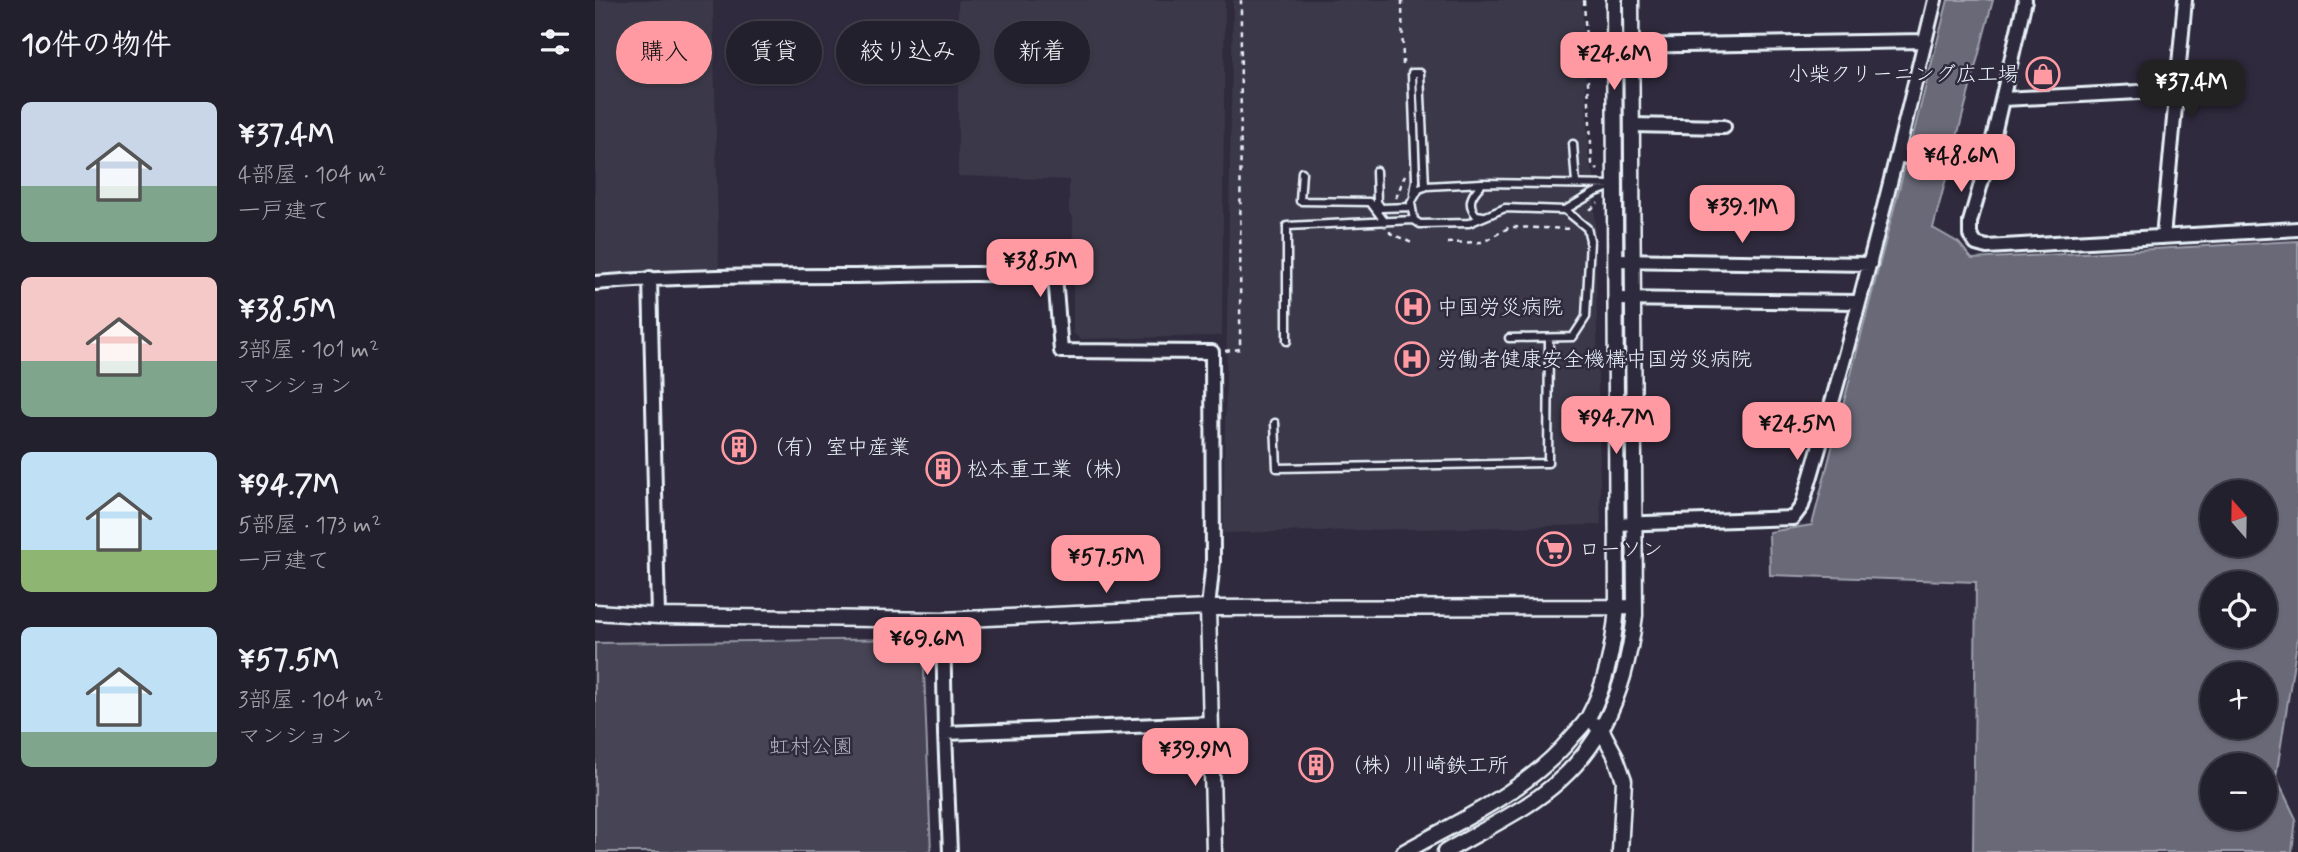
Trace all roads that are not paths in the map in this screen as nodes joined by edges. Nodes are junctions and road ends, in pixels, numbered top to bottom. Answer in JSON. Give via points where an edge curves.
{"nodes":[{"id":1,"x":1614,"y":0,"type":"edge"},
{"id":2,"x":1631,"y":0,"type":"edge"},
{"id":3,"x":1935,"y":0,"type":"edge"},
{"id":4,"x":2025,"y":0,"type":"edge"},
{"id":5,"x":2185,"y":0,"type":"edge"},
{"id":6,"x":1925,"y":41,"type":"junction"},
{"id":7,"x":1614,"y":46,"type":"junction"},
{"id":8,"x":1631,"y":46,"type":"junction"},
{"id":9,"x":2177,"y":90,"type":"junction"},
{"id":10,"x":2003,"y":99,"type":"junction"},
{"id":11,"x":1632,"y":125,"type":"junction"},
{"id":12,"x":1724,"y":127,"type":"dead end"},
{"id":13,"x":1573,"y":144,"type":"dead end"},
{"id":14,"x":1898,"y":155,"type":"junction"},
{"id":15,"x":1376,"y":171,"type":"dead end"},
{"id":16,"x":1302,"y":172,"type":"dead end"},
{"id":17,"x":1983,"y":175,"type":"junction"},
{"id":18,"x":1482,"y":183,"type":"junction"},
{"id":19,"x":1576,"y":183,"type":"junction"},
{"id":20,"x":1615,"y":185,"type":"junction"},
{"id":21,"x":1632,"y":185,"type":"junction"},
{"id":22,"x":1425,"y":187,"type":"junction"},
{"id":23,"x":1414,"y":196,"type":"junction"},
{"id":24,"x":1411,"y":207,"type":"junction"},
{"id":25,"x":1565,"y":209,"type":"junction"},
{"id":26,"x":1485,"y":216,"type":"junction"},
{"id":27,"x":1414,"y":220,"type":"junction"},
{"id":28,"x":1387,"y":222,"type":"junction"},
{"id":29,"x":2298,"y":229,"type":"edge"},
{"id":30,"x":2164,"y":237,"type":"junction"},
{"id":31,"x":1615,"y":260,"type":"junction"},
{"id":32,"x":1632,"y":260,"type":"junction"},
{"id":33,"x":1870,"y":264,"type":"junction"},
{"id":34,"x":650,"y":278,"type":"junction"},
{"id":35,"x":595,"y":283,"type":"edge"},
{"id":36,"x":1615,"y":299,"type":"junction"},
{"id":37,"x":1632,"y":299,"type":"junction"},
{"id":38,"x":1859,"y":302,"type":"junction"},
{"id":39,"x":1509,"y":338,"type":"dead end"},
{"id":40,"x":1549,"y":338,"type":"junction"},
{"id":41,"x":1287,"y":341,"type":"dead end"},
{"id":42,"x":1275,"y":423,"type":"dead end"},
{"id":43,"x":1616,"y":524,"type":"junction"},
{"id":44,"x":1633,"y":524,"type":"junction"},
{"id":45,"x":1617,"y":607,"type":"junction"},
{"id":46,"x":1634,"y":607,"type":"junction"},
{"id":47,"x":1208,"y":608,"type":"junction"},
{"id":48,"x":595,"y":612,"type":"edge"},
{"id":49,"x":658,"y":616,"type":"junction"},
{"id":50,"x":943,"y":620,"type":"junction"},
{"id":51,"x":1588,"y":718,"type":"junction"},
{"id":52,"x":1211,"y":723,"type":"junction"},
{"id":53,"x":1601,"y":729,"type":"junction"},
{"id":54,"x":945,"y":733,"type":"junction"},
{"id":55,"x":950,"y":852,"type":"edge"},
{"id":56,"x":1214,"y":852,"type":"edge"},
{"id":57,"x":1404,"y":852,"type":"edge"},
{"id":58,"x":1445,"y":852,"type":"edge"},
{"id":59,"x":1621,"y":852,"type":"edge"}],
"edges":[{"from":1,"to":7,"type":"street"},
{"from":2,"to":8,"type":"street"},
{"from":3,"to":6,"type":"street"},
{"from":4,"to":10,"type":"street"},
{"from":5,"to":9,"type":"street"},
{"from":6,"to":8,"type":"street"},
{"from":6,"to":14,"type":"street"},
{"from":7,"to":8,"type":"street"},
{"from":7,"to":20,"type":"street"},
{"from":8,"to":11,"type":"street"},
{"from":9,"to":10,"type":"street"},
{"from":9,"to":30,"type":"street"},
{"from":10,"to":17,"type":"street"},
{"from":11,"to":12,"type":"street"},
{"from":11,"to":21,"type":"street"},
{"from":13,"to":19,"type":"lane"},
{"from":14,"to":17,"type":"street"},
{"from":14,"to":33,"type":"street"},
{"from":15,"to":24,"type":"lane","via":[[1381,208]]},
{"from":16,"to":28,"type":"lane","via":[[1300,201],[1370,202]]},
{"from":17,"to":30,"type":"street","via":[[1970,222],[1976,244]]},
{"from":18,"to":19,"type":"lane"},
{"from":18,"to":22,"type":"lane"},
{"from":18,"to":26,"type":"lane","via":[[1470,201],[1476,215]]},
{"from":19,"to":20,"type":"lane"},
{"from":20,"to":21,"type":"street"},
{"from":20,"to":25,"type":"lane"},
{"from":20,"to":31,"type":"street"},
{"from":21,"to":32,"type":"street"},
{"from":22,"to":23,"type":"lane"},
{"from":22,"to":23,"type":"lane","via":[[1420,73],[1412,73]]},
{"from":23,"to":24,"type":"lane"},
{"from":24,"to":27,"type":"lane"},
{"from":25,"to":26,"type":"lane","via":[[1505,208]]},
{"from":25,"to":40,"type":"lane","via":[[1587,228],[1590,240],[1587,317],[1573,337]]},
{"from":26,"to":27,"type":"lane","via":[[1469,223],[1420,224]]},
{"from":27,"to":28,"type":"lane"},
{"from":28,"to":41,"type":"lane","via":[[1287,226]]},
{"from":29,"to":30,"type":"street"},
{"from":31,"to":32,"type":"street"},
{"from":31,"to":36,"type":"street"},
{"from":32,"to":33,"type":"street"},
{"from":32,"to":37,"type":"street"},
{"from":33,"to":38,"type":"street"},
{"from":34,"to":35,"type":"street"},
{"from":34,"to":47,"type":"street","via":[[1055,275],[1061,351],[1212,352],[1213,561]]},
{"from":34,"to":49,"type":"street"},
{"from":36,"to":37,"type":"street"},
{"from":36,"to":43,"type":"street"},
{"from":37,"to":38,"type":"street"},
{"from":37,"to":44,"type":"street"},
{"from":38,"to":44,"type":"street","via":[[1802,506],[1793,518]]},
{"from":39,"to":40,"type":"lane"},
{"from":40,"to":42,"type":"lane","via":[[1548,463],[1277,468]]},
{"from":43,"to":44,"type":"street"},
{"from":43,"to":45,"type":"street"},
{"from":44,"to":46,"type":"street"},
{"from":45,"to":46,"type":"street"},
{"from":45,"to":47,"type":"street"},
{"from":45,"to":51,"type":"street","via":[[1611,652]]},
{"from":46,"to":53,"type":"street","via":[[1620,690]]},
{"from":47,"to":50,"type":"street"},
{"from":47,"to":52,"type":"street"},
{"from":48,"to":49,"type":"street"},
{"from":49,"to":50,"type":"street"},
{"from":50,"to":54,"type":"street"},
{"from":51,"to":53,"type":"street"},
{"from":51,"to":57,"type":"street","via":[[1541,771]]},
{"from":52,"to":54,"type":"street"},
{"from":52,"to":56,"type":"street"},
{"from":53,"to":58,"type":"street","via":[[1566,774],[1526,806]]},
{"from":53,"to":59,"type":"street","via":[[1624,780]]},
{"from":54,"to":55,"type":"street"}]}
